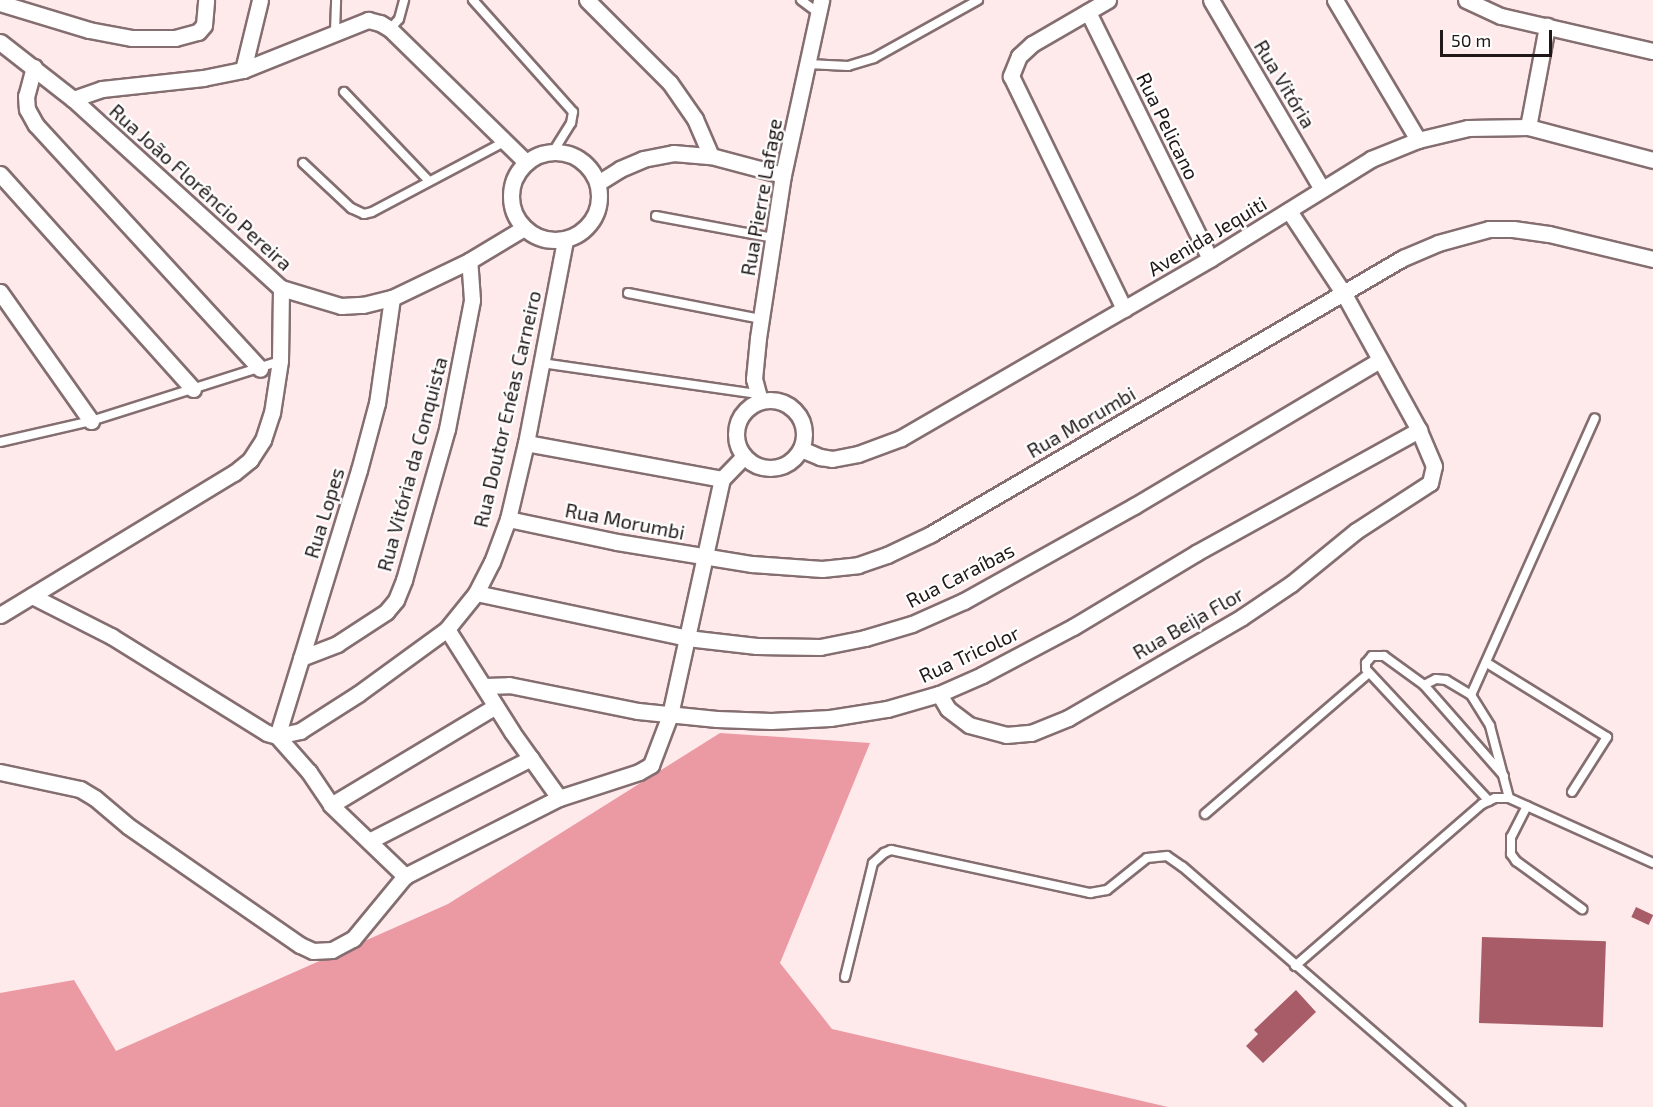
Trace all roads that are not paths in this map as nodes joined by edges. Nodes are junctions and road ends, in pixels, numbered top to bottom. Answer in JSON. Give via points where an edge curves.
{"nodes":[{"id":1,"x":206,"y":0,"type":"edge"},
{"id":2,"x":260,"y":0,"type":"edge"},
{"id":3,"x":336,"y":0,"type":"edge"},
{"id":4,"x":404,"y":0,"type":"edge"},
{"id":5,"x":473,"y":0,"type":"edge"},
{"id":6,"x":587,"y":0,"type":"edge"},
{"id":7,"x":801,"y":0,"type":"edge"},
{"id":8,"x":978,"y":0,"type":"edge"},
{"id":9,"x":1108,"y":0,"type":"edge"},
{"id":10,"x":1211,"y":0,"type":"edge"},
{"id":11,"x":1335,"y":0,"type":"edge"},
{"id":12,"x":1466,"y":0,"type":"edge"},
{"id":13,"x":0,"y":3,"type":"edge"},
{"id":14,"x":819,"y":6,"type":"edge"},
{"id":15,"x":1088,"y":12,"type":"junction"},
{"id":16,"x":1547,"y":26,"type":"junction"},
{"id":17,"x":390,"y":29,"type":"junction"},
{"id":18,"x":335,"y":32,"type":"junction"},
{"id":19,"x":0,"y":42,"type":"edge"},
{"id":20,"x":1653,"y":51,"type":"edge"},
{"id":21,"x":808,"y":64,"type":"junction"},
{"id":22,"x":34,"y":68,"type":"junction"},
{"id":23,"x":243,"y":70,"type":"junction"},
{"id":24,"x":344,"y":92,"type":"dead end"},
{"id":25,"x":73,"y":99,"type":"junction"},
{"id":26,"x":1528,"y":128,"type":"junction"},
{"id":27,"x":1418,"y":140,"type":"junction"},
{"id":28,"x":504,"y":142,"type":"junction"},
{"id":29,"x":553,"y":152,"type":"junction"},
{"id":30,"x":711,"y":156,"type":"junction"},
{"id":31,"x":1653,"y":160,"type":"edge"},
{"id":32,"x":526,"y":162,"type":"junction"},
{"id":33,"x":303,"y":163,"type":"dead end"},
{"id":34,"x":0,"y":174,"type":"edge"},
{"id":35,"x":783,"y":175,"type":"junction"},
{"id":36,"x":429,"y":181,"type":"junction"},
{"id":37,"x":598,"y":183,"type":"junction"},
{"id":38,"x":1322,"y":189,"type":"junction"},
{"id":39,"x":1289,"y":211,"type":"junction"},
{"id":40,"x":656,"y":216,"type":"dead end"},
{"id":41,"x":524,"y":228,"type":"junction"},
{"id":42,"x":773,"y":238,"type":"junction"},
{"id":43,"x":565,"y":240,"type":"junction"},
{"id":44,"x":1653,"y":259,"type":"edge"},
{"id":45,"x":1210,"y":260,"type":"junction"},
{"id":46,"x":469,"y":261,"type":"junction"},
{"id":47,"x":281,"y":288,"type":"junction"},
{"id":48,"x":0,"y":292,"type":"edge"},
{"id":49,"x":628,"y":293,"type":"dead end"},
{"id":50,"x":1344,"y":294,"type":"junction"},
{"id":51,"x":392,"y":298,"type":"junction"},
{"id":52,"x":1124,"y":309,"type":"junction"},
{"id":53,"x":761,"y":319,"type":"junction"},
{"id":54,"x":1380,"y":360,"type":"junction"},
{"id":55,"x":280,"y":361,"type":"junction"},
{"id":56,"x":542,"y":363,"type":"junction"},
{"id":57,"x":260,"y":369,"type":"junction"},
{"id":58,"x":193,"y":389,"type":"junction"},
{"id":59,"x":758,"y":398,"type":"junction"},
{"id":60,"x":1595,"y":418,"type":"dead end"},
{"id":61,"x":91,"y":421,"type":"junction"},
{"id":62,"x":1419,"y":430,"type":"junction"},
{"id":63,"x":0,"y":442,"type":"edge"},
{"id":64,"x":526,"y":443,"type":"junction"},
{"id":65,"x":801,"y":449,"type":"junction"},
{"id":66,"x":743,"y":457,"type":"junction"},
{"id":67,"x":722,"y":479,"type":"junction"},
{"id":68,"x":508,"y":519,"type":"junction"},
{"id":69,"x":706,"y":557,"type":"junction"},
{"id":70,"x":476,"y":593,"type":"junction"},
{"id":71,"x":32,"y":596,"type":"junction"},
{"id":72,"x":0,"y":615,"type":"edge"},
{"id":73,"x":447,"y":629,"type":"junction"},
{"id":74,"x":687,"y":639,"type":"junction"},
{"id":75,"x":301,"y":658,"type":"junction"},
{"id":76,"x":1487,"y":663,"type":"junction"},
{"id":77,"x":1369,"y":673,"type":"junction"},
{"id":78,"x":1424,"y":685,"type":"junction"},
{"id":79,"x":485,"y":686,"type":"junction"},
{"id":80,"x":939,"y":694,"type":"junction"},
{"id":81,"x":1471,"y":695,"type":"junction"},
{"id":82,"x":496,"y":706,"type":"junction"},
{"id":83,"x":670,"y":715,"type":"junction"},
{"id":84,"x":277,"y":736,"type":"junction"},
{"id":85,"x":531,"y":758,"type":"junction"},
{"id":86,"x":0,"y":772,"type":"edge"},
{"id":87,"x":1504,"y":776,"type":"junction"},
{"id":88,"x":1572,"y":792,"type":"dead end"},
{"id":89,"x":559,"y":798,"type":"junction"},
{"id":90,"x":1509,"y":798,"type":"junction"},
{"id":91,"x":1489,"y":801,"type":"junction"},
{"id":92,"x":331,"y":804,"type":"junction"},
{"id":93,"x":1527,"y":806,"type":"junction"},
{"id":94,"x":1205,"y":814,"type":"dead end"},
{"id":95,"x":369,"y":841,"type":"junction"},
{"id":96,"x":1653,"y":863,"type":"edge"},
{"id":97,"x":405,"y":876,"type":"junction"},
{"id":98,"x":1582,"y":909,"type":"dead end"},
{"id":99,"x":1295,"y":966,"type":"junction"},
{"id":100,"x":845,"y":977,"type":"dead end"},
{"id":101,"x":1460,"y":1107,"type":"edge"}],
"edges":[{"from":1,"to":13,"type":"street","via":[[204,25],[198,32],[175,38],[132,38],[89,30]]},
{"from":2,"to":23,"type":"street"},
{"from":3,"to":18,"type":"lane"},
{"from":4,"to":17,"type":"lane","via":[[402,12]]},
{"from":5,"to":29,"type":"lane","via":[[573,112],[571,123]]},
{"from":6,"to":30,"type":"street","via":[[670,83],[695,119]]},
{"from":7,"to":14,"type":"lane"},
{"from":8,"to":21,"type":"lane","via":[[874,58],[848,66]]},
{"from":9,"to":15,"type":"street"},
{"from":10,"to":38,"type":"street","name":"Rua Vitória"},
{"from":11,"to":27,"type":"street"},
{"from":12,"to":16,"type":"street","via":[[1501,16]]},
{"from":14,"to":21,"type":"street","name":"Rua Pierre Lafage"},
{"from":15,"to":45,"type":"street","name":"Rua Pelicano"},
{"from":15,"to":52,"type":"street","via":[[1032,44],[1019,56],[1011,76]]},
{"from":16,"to":20,"type":"street"},
{"from":16,"to":26,"type":"street"},
{"from":17,"to":18,"type":"street","via":[[368,20]]},
{"from":17,"to":28,"type":"street"},
{"from":18,"to":23,"type":"street"},
{"from":19,"to":22,"type":"street","name":"Rua João Florêncio Pereira"},
{"from":21,"to":35,"type":"street","name":"Rua Pierre Lafage"},
{"from":22,"to":25,"type":"street","name":"Rua João Florêncio Pereira"},
{"from":22,"to":57,"type":"street","via":[[26,96],[27,109],[36,125]]},
{"from":23,"to":25,"type":"street","via":[[102,89]]},
{"from":24,"to":36,"type":"lane"},
{"from":25,"to":47,"type":"street","name":"Rua João Florêncio Pereira"},
{"from":26,"to":27,"type":"street","name":"Avenida Jequiti","via":[[1468,128]]},
{"from":26,"to":31,"type":"street","name":"Avenida Jequiti"},
{"from":27,"to":38,"type":"street","name":"Avenida Jequiti","via":[[1371,159]]},
{"from":28,"to":32,"type":"street"},
{"from":28,"to":36,"type":"lane"},
{"from":29,"to":32,"type":"street"},
{"from":29,"to":37,"type":"street","via":[[568,153],[581,160]]},
{"from":30,"to":35,"type":"street"},
{"from":30,"to":37,"type":"street","via":[[673,153],[643,159]]},
{"from":32,"to":41,"type":"street","via":[[511,187],[515,216]]},
{"from":33,"to":36,"type":"lane","via":[[351,208],[364,214]]},
{"from":34,"to":58,"type":"street"},
{"from":35,"to":42,"type":"street","name":"Rua Pierre Lafage"},
{"from":37,"to":43,"type":"street","via":[[600,198],[590,225]]},
{"from":38,"to":39,"type":"street","name":"Avenida Jequiti"},
{"from":39,"to":45,"type":"street","name":"Avenida Jequiti"},
{"from":39,"to":50,"type":"street"},
{"from":40,"to":42,"type":"lane"},
{"from":41,"to":43,"type":"street","via":[[550,241]]},
{"from":41,"to":46,"type":"street","name":"Rua João Florêncio Pereira"},
{"from":42,"to":53,"type":"street","name":"Rua Pierre Lafage"},
{"from":43,"to":56,"type":"street","name":"Rua Doutor Enéas Carneiro"},
{"from":44,"to":50,"type":"street","name":"Rua Morumbi","via":[[1549,234],[1489,229],[1438,243],[1403,258]]},
{"from":45,"to":52,"type":"street","name":"Avenida Jequiti"},
{"from":46,"to":51,"type":"street","name":"Rua João Florêncio Pereira"},
{"from":46,"to":75,"type":"street","name":"Rua Vitória da Conquista","via":[[472,300],[447,429],[404,580],[386,612],[337,644]]},
{"from":47,"to":51,"type":"street","name":"Rua João Florêncio Pereira","via":[[341,306]]},
{"from":47,"to":55,"type":"street"},
{"from":48,"to":61,"type":"street"},
{"from":49,"to":53,"type":"lane"},
{"from":50,"to":54,"type":"street"},
{"from":50,"to":69,"type":"street","name":"Rua Morumbi","via":[[931,534],[887,555],[858,565],[822,569]]},
{"from":51,"to":75,"type":"street","name":"Rua Lopes","via":[[377,403]]},
{"from":52,"to":65,"type":"street","name":"Avenida Jequiti","via":[[901,438],[832,459]]},
{"from":53,"to":59,"type":"street","name":"Rua Pierre Lafage","via":[[754,361]]},
{"from":54,"to":62,"type":"street"},
{"from":54,"to":74,"type":"street","name":"Rua Caraíbas","via":[[1134,506],[964,601],[912,624],[820,646],[757,646]]},
{"from":55,"to":57,"type":"lane"},
{"from":55,"to":71,"type":"street","via":[[272,413],[263,440],[250,460]]},
{"from":56,"to":59,"type":"lane"},
{"from":56,"to":64,"type":"street","name":"Rua Doutor Enéas Carneiro"},
{"from":57,"to":58,"type":"lane"},
{"from":58,"to":61,"type":"lane"},
{"from":59,"to":65,"type":"street","via":[[782,402],[799,416],[804,427]]},
{"from":59,"to":66,"type":"street","via":[[736,424],[737,447]]},
{"from":60,"to":76,"type":"lane"},
{"from":61,"to":63,"type":"lane"},
{"from":62,"to":80,"type":"street","name":"Rua Tricolor","via":[[1196,553],[1073,627]]},
{"from":62,"to":80,"type":"street","name":"Rua Beija Flor","via":[[1434,466],[1433,478],[1425,488],[1356,531],[1291,584],[1242,617],[1068,718],[1030,733],[1006,735],[962,721]]},
{"from":64,"to":67,"type":"street"},
{"from":64,"to":68,"type":"street","name":"Rua Doutor Enéas Carneiro"},
{"from":65,"to":66,"type":"street","via":[[786,465],[775,469],[752,464]]},
{"from":66,"to":67,"type":"street"},
{"from":67,"to":69,"type":"street"},
{"from":68,"to":69,"type":"street","name":"Rua Morumbi"},
{"from":68,"to":70,"type":"street","name":"Rua Doutor Enéas Carneiro"},
{"from":69,"to":74,"type":"street"},
{"from":70,"to":73,"type":"street","name":"Rua Doutor Enéas Carneiro"},
{"from":70,"to":74,"type":"street","name":"Rua Caraíbas"},
{"from":71,"to":72,"type":"street"},
{"from":71,"to":84,"type":"street","via":[[111,636]]},
{"from":73,"to":79,"type":"street"},
{"from":73,"to":84,"type":"street","name":"Rua Doutor Enéas Carneiro","via":[[300,731]]},
{"from":74,"to":83,"type":"street"},
{"from":75,"to":84,"type":"street","name":"Rua Lopes"},
{"from":76,"to":81,"type":"lane"},
{"from":76,"to":88,"type":"lane","via":[[1607,737]]},
{"from":77,"to":78,"type":"lane","via":[[1366,663],[1378,654]]},
{"from":77,"to":91,"type":"lane"},
{"from":77,"to":94,"type":"lane"},
{"from":78,"to":81,"type":"lane","via":[[1441,679]]},
{"from":78,"to":87,"type":"lane"},
{"from":79,"to":82,"type":"street"},
{"from":79,"to":83,"type":"street","name":"Rua Tricolor","via":[[509,685]]},
{"from":80,"to":83,"type":"street","name":"Rua Tricolor","via":[[887,709],[830,718],[771,722]]},
{"from":81,"to":87,"type":"lane","via":[[1490,726]]},
{"from":82,"to":85,"type":"street"},
{"from":82,"to":92,"type":"street"},
{"from":83,"to":89,"type":"street","via":[[655,759],[647,769]]},
{"from":84,"to":92,"type":"street"},
{"from":85,"to":89,"type":"street"},
{"from":85,"to":95,"type":"street"},
{"from":86,"to":97,"type":"street","via":[[80,789],[313,951],[332,950],[353,939]]},
{"from":87,"to":90,"type":"lane"},
{"from":89,"to":97,"type":"street"},
{"from":90,"to":91,"type":"lane"},
{"from":90,"to":93,"type":"lane"},
{"from":91,"to":99,"type":"lane"},
{"from":92,"to":95,"type":"street"},
{"from":93,"to":96,"type":"lane"},
{"from":93,"to":98,"type":"lane","via":[[1510,837],[1511,854]]},
{"from":95,"to":97,"type":"street"},
{"from":99,"to":100,"type":"lane","via":[[1167,856],[1147,858],[1107,890],[1090,893],[891,850],[873,863]]},
{"from":99,"to":101,"type":"lane"}]}
